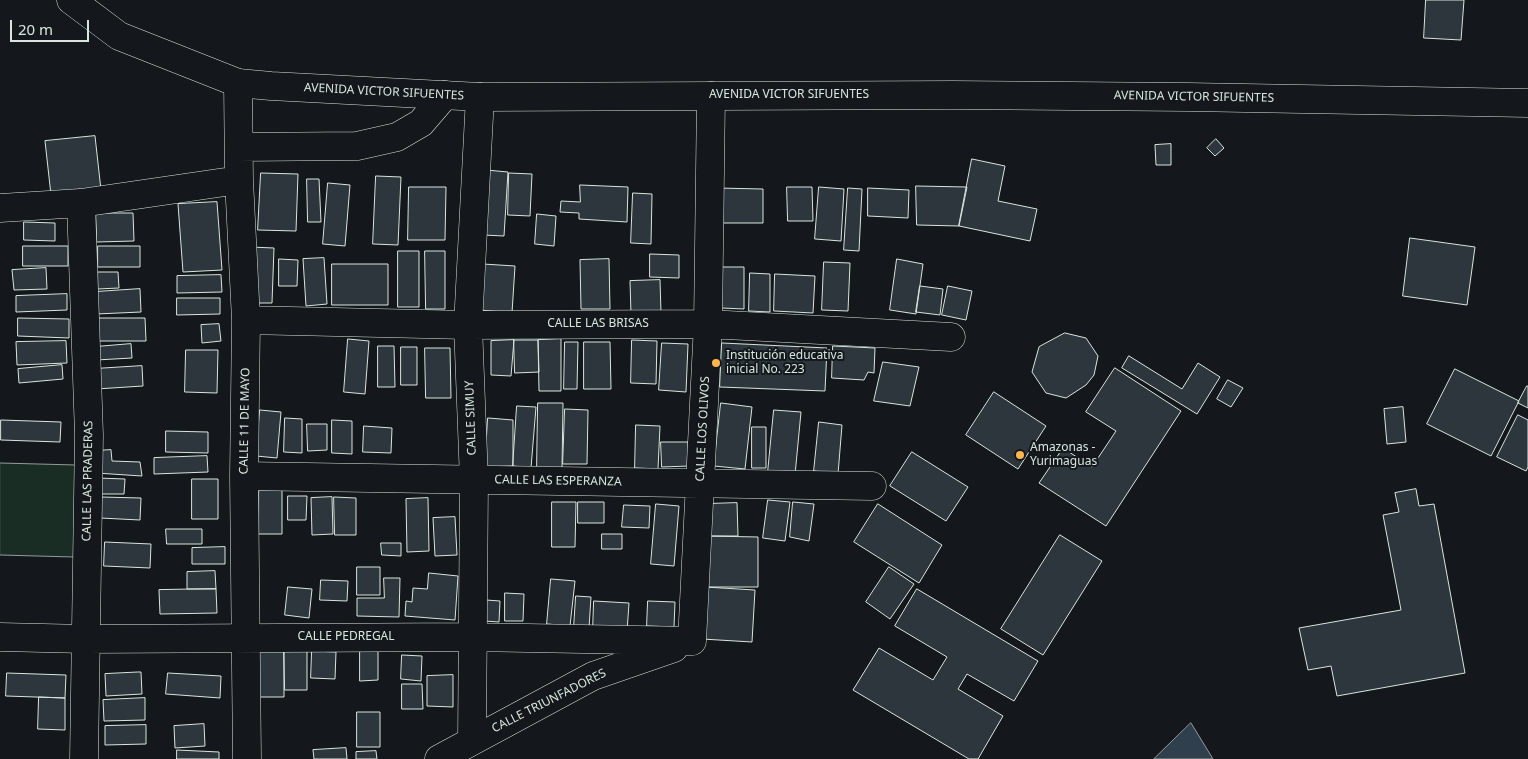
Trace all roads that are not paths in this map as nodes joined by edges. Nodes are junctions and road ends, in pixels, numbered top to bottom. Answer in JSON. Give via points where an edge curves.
{"nodes":[{"id":1,"x":71,"y":0,"type":"edge"},
{"id":2,"x":238,"y":83,"type":"junction"},
{"id":3,"x":445,"y":95,"type":"junction"},
{"id":4,"x":712,"y":96,"type":"junction"},
{"id":5,"x":480,"y":97,"type":"junction"},
{"id":6,"x":1528,"y":103,"type":"edge"},
{"id":7,"x":239,"y":147,"type":"junction"},
{"id":8,"x":239,"y":180,"type":"junction"},
{"id":9,"x":81,"y":203,"type":"junction"},
{"id":10,"x":0,"y":208,"type":"edge"},
{"id":11,"x":246,"y":320,"type":"junction"},
{"id":12,"x":708,"y":324,"type":"junction"},
{"id":13,"x":468,"y":325,"type":"junction"},
{"id":14,"x":951,"y":337,"type":"dead end"},
{"id":15,"x":244,"y":476,"type":"junction"},
{"id":16,"x":474,"y":480,"type":"junction"},
{"id":17,"x":701,"y":484,"type":"junction"},
{"id":18,"x":872,"y":486,"type":"dead end"},
{"id":19,"x":0,"y":637,"type":"edge"},
{"id":20,"x":472,"y":637,"type":"junction"},
{"id":21,"x":246,"y":638,"type":"junction"},
{"id":22,"x":86,"y":639,"type":"junction"},
{"id":23,"x":692,"y":641,"type":"junction"},
{"id":24,"x":472,"y":741,"type":"junction"},
{"id":25,"x":84,"y":759,"type":"edge"},
{"id":26,"x":247,"y":759,"type":"edge"},
{"id":27,"x":439,"y":759,"type":"edge"}],
"edges":[{"from":1,"to":2,"type":"main road","name":"AVENIDA VICTOR SIFUENTES","via":[[119,36]]},
{"from":2,"to":3,"type":"main road","name":"AVENIDA VICTOR SIFUENTES"},
{"from":2,"to":7,"type":"main road","name":"CALLE 11 DE MAYO"},
{"from":3,"to":5,"type":"main road","name":"AVENIDA VICTOR SIFUENTES"},
{"from":3,"to":7,"type":"main road","via":[[421,123],[397,137],[357,146]]},
{"from":4,"to":5,"type":"main road","name":"AVENIDA VICTOR SIFUENTES"},
{"from":4,"to":6,"type":"main road","name":"AVENIDA VICTOR SIFUENTES","via":[[1139,96]]},
{"from":4,"to":12,"type":"main road","name":"CALLE LOS OLIVOS"},
{"from":5,"to":13,"type":"main road","name":"CALLE SIMUY"},
{"from":7,"to":8,"type":"main road","name":"CALLE 11 DE MAYO"},
{"from":8,"to":9,"type":"main road"},
{"from":8,"to":11,"type":"main road","name":"CALLE 11 DE MAYO"},
{"from":9,"to":10,"type":"main road"},
{"from":9,"to":22,"type":"main road","name":"CALLE LAS PRADERAS","via":[[89,435]]},
{"from":11,"to":13,"type":"main road","name":"CALLE LAS BRISAS"},
{"from":11,"to":15,"type":"main road","name":"CALLE 11 DE MAYO"},
{"from":12,"to":13,"type":"main road","name":"CALLE LAS BRISAS"},
{"from":12,"to":14,"type":"main road","name":"CALLE LAS BRISAS"},
{"from":12,"to":17,"type":"main road","name":"CALLE LOS OLIVOS"},
{"from":13,"to":16,"type":"main road","name":"CALLE SIMUY"},
{"from":15,"to":16,"type":"main road","name":"CALLE LAS ESPERANZA"},
{"from":15,"to":21,"type":"main road","name":"CALLE 11 DE MAYO"},
{"from":16,"to":17,"type":"main road","name":"CALLE LAS ESPERANZA"},
{"from":16,"to":20,"type":"main road","name":"CALLE SIMUY"},
{"from":17,"to":18,"type":"main road","name":"CALLE LAS ESPERANZA"},
{"from":17,"to":23,"type":"main road","name":"CALLE LOS OLIVOS"},
{"from":19,"to":22,"type":"main road","name":"CALLE PEDREGAL"},
{"from":20,"to":21,"type":"main road","name":"CALLE PEDREGAL"},
{"from":20,"to":23,"type":"main road","name":"CALLE PEDREGAL"},
{"from":20,"to":24,"type":"main road","name":"CALLE SIMUY"},
{"from":21,"to":22,"type":"main road","name":"CALLE PEDREGAL"},
{"from":21,"to":26,"type":"main road","name":"CALLE 11 DE MAYO"},
{"from":22,"to":25,"type":"main road","name":"CALLE LAS PRADERAS"},
{"from":23,"to":24,"type":"main road","name":"CALLE TRIUNFADORES","via":[[593,676]]},
{"from":24,"to":27,"type":"main road","name":"CALLE TRIUNFADORES"}]}
